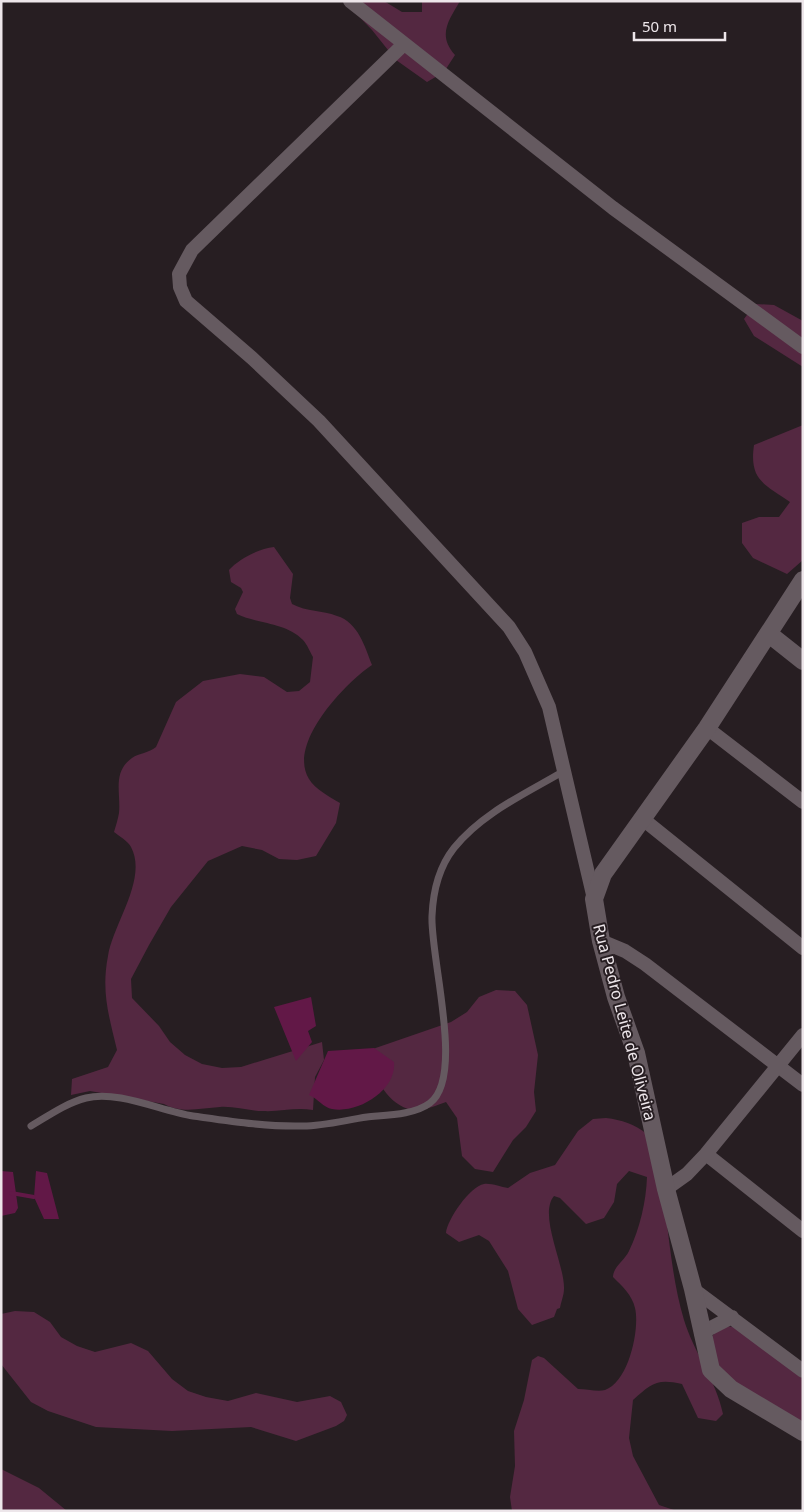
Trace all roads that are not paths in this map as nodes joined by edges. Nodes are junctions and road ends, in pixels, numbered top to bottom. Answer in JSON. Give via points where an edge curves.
{"nodes":[{"id":1,"x":350,"y":1,"type":"edge"},
{"id":2,"x":404,"y":44,"type":"junction"},
{"id":3,"x":803,"y":347,"type":"edge"},
{"id":4,"x":803,"y":580,"type":"edge"},
{"id":5,"x":769,"y":634,"type":"junction"},
{"id":6,"x":803,"y":661,"type":"edge"},
{"id":7,"x":707,"y":728,"type":"junction"},
{"id":8,"x":564,"y":772,"type":"junction"},
{"id":9,"x":803,"y":802,"type":"edge"},
{"id":10,"x":644,"y":820,"type":"junction"},
{"id":11,"x":594,"y":899,"type":"junction"},
{"id":12,"x":600,"y":942,"type":"junction"},
{"id":13,"x":803,"y":948,"type":"edge"},
{"id":14,"x":803,"y":1034,"type":"edge"},
{"id":15,"x":779,"y":1064,"type":"junction"},
{"id":16,"x":803,"y":1084,"type":"edge"},
{"id":17,"x":31,"y":1126,"type":"dead end"},
{"id":18,"x":706,"y":1154,"type":"junction"},
{"id":19,"x":666,"y":1189,"type":"junction"},
{"id":20,"x":803,"y":1231,"type":"edge"},
{"id":21,"x":693,"y":1290,"type":"junction"},
{"id":22,"x":732,"y":1317,"type":"junction"},
{"id":23,"x":701,"y":1333,"type":"junction"},
{"id":24,"x":803,"y":1371,"type":"edge"},
{"id":25,"x":803,"y":1432,"type":"edge"}],
"edges":[{"from":1,"to":2,"type":"street"},
{"from":2,"to":3,"type":"street","via":[[613,208]]},
{"from":2,"to":8,"type":"street","via":[[192,250],[183,264],[180,288],[186,301],[319,421],[509,627],[525,652],[549,707]]},
{"from":4,"to":5,"type":"street","name":"Rua Pedro Leite de Oliveira"},
{"from":5,"to":6,"type":"street"},
{"from":5,"to":7,"type":"street","name":"Rua Pedro Leite de Oliveira"},
{"from":7,"to":9,"type":"street"},
{"from":7,"to":10,"type":"street","name":"Rua Pedro Leite de Oliveira"},
{"from":8,"to":11,"type":"street"},
{"from":8,"to":17,"type":"lane","via":[[486,816],[453,849],[439,874],[432,919],[446,1067],[442,1088],[431,1103],[411,1112],[304,1126],[192,1116],[103,1097],[86,1098]]},
{"from":10,"to":11,"type":"street","name":"Rua Pedro Leite de Oliveira","via":[[603,874]]},
{"from":10,"to":13,"type":"street"},
{"from":11,"to":12,"type":"street","name":"Rua Pedro Leite de Oliveira"},
{"from":12,"to":15,"type":"street","via":[[625,951],[645,964]]},
{"from":12,"to":19,"type":"street","name":"Rua Pedro Leite de Oliveira","via":[[636,1053]]},
{"from":14,"to":15,"type":"street"},
{"from":15,"to":16,"type":"street"},
{"from":15,"to":18,"type":"street"},
{"from":18,"to":19,"type":"street","via":[[687,1174]]},
{"from":18,"to":20,"type":"street"},
{"from":19,"to":21,"type":"street","name":"Rua Pedro Leite de Oliveira"},
{"from":21,"to":22,"type":"street"},
{"from":21,"to":23,"type":"street","name":"Rua Pedro Leite de Oliveira"},
{"from":22,"to":23,"type":"street"},
{"from":22,"to":24,"type":"street"},
{"from":23,"to":25,"type":"street","name":"Rua Pedro Leite de Oliveira","via":[[711,1370],[731,1389]]}]}
